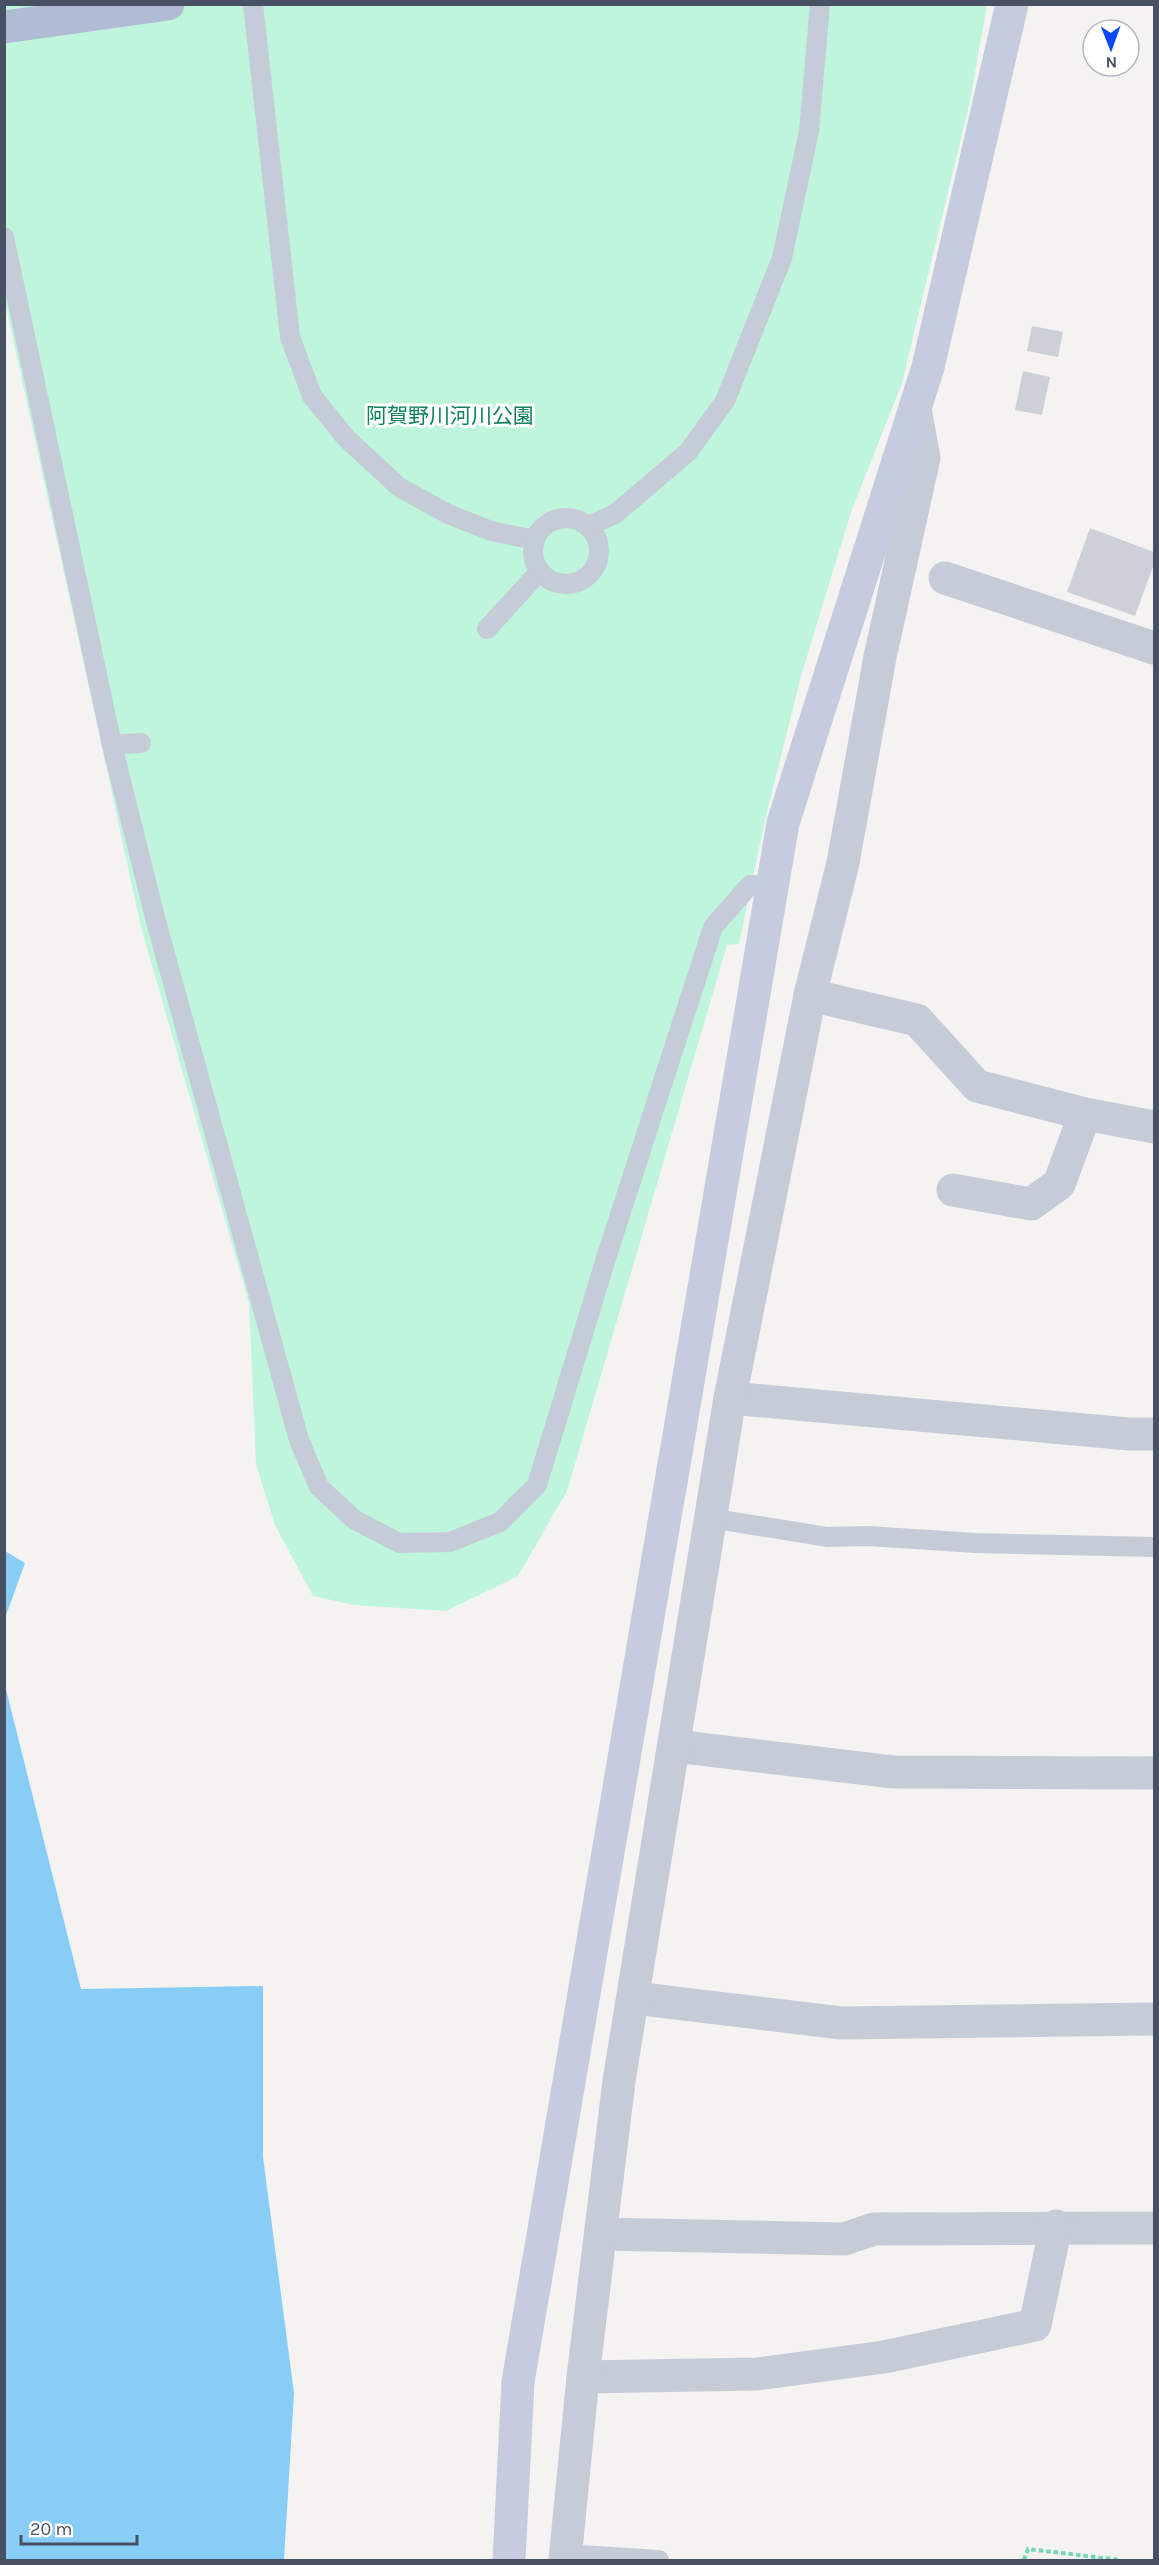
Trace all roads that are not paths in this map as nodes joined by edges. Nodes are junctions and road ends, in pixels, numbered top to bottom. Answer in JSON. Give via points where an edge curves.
{"nodes":[{"id":1,"x":168,"y":4,"type":"edge"},
{"id":2,"x":253,"y":4,"type":"edge"},
{"id":3,"x":820,"y":4,"type":"edge"},
{"id":4,"x":1012,"y":4,"type":"edge"},
{"id":5,"x":4,"y":27,"type":"edge"},
{"id":6,"x":4,"y":237,"type":"edge"},
{"id":7,"x":915,"y":409,"type":"junction"},
{"id":8,"x":588,"y":526,"type":"junction"},
{"id":9,"x":535,"y":540,"type":"junction"},
{"id":10,"x":540,"y":571,"type":"junction"},
{"id":11,"x":945,"y":579,"type":"dead end"},
{"id":12,"x":487,"y":628,"type":"dead end"},
{"id":13,"x":1155,"y":648,"type":"edge"},
{"id":14,"x":141,"y":743,"type":"dead end"},
{"id":15,"x":112,"y":745,"type":"junction"},
{"id":16,"x":773,"y":886,"type":"junction"},
{"id":17,"x":810,"y":995,"type":"junction"},
{"id":18,"x":1084,"y":1114,"type":"junction"},
{"id":19,"x":1155,"y":1128,"type":"edge"},
{"id":20,"x":954,"y":1190,"type":"dead end"},
{"id":21,"x":730,"y":1398,"type":"junction"},
{"id":22,"x":1155,"y":1434,"type":"edge"},
{"id":23,"x":710,"y":1518,"type":"junction"},
{"id":24,"x":1155,"y":1547,"type":"edge"},
{"id":25,"x":675,"y":1746,"type":"junction"},
{"id":26,"x":1155,"y":1773,"type":"edge"},
{"id":27,"x":634,"y":1998,"type":"junction"},
{"id":28,"x":1155,"y":2019,"type":"edge"},
{"id":29,"x":1056,"y":2226,"type":"junction"},
{"id":30,"x":1155,"y":2228,"type":"edge"},
{"id":31,"x":601,"y":2234,"type":"junction"},
{"id":32,"x":583,"y":2377,"type":"junction"},
{"id":33,"x":565,"y":2557,"type":"edge"},
{"id":34,"x":509,"y":2560,"type":"edge"},
{"id":35,"x":659,"y":2560,"type":"edge"}],
"edges":[{"from":1,"to":5,"type":"main road"},
{"from":2,"to":9,"type":"lane","via":[[290,337],[312,396],[346,438],[399,487],[480,527]]},
{"from":3,"to":8,"type":"lane","via":[[809,131],[782,258],[724,401],[688,452],[615,514]]},
{"from":4,"to":7,"type":"street"},
{"from":6,"to":15,"type":"lane"},
{"from":7,"to":16,"type":"street","via":[[783,823]]},
{"from":7,"to":17,"type":"street","via":[[924,458],[880,657],[843,863]]},
{"from":8,"to":9,"type":"lane","via":[[579,520],[558,519],[540,531]]},
{"from":8,"to":10,"type":"lane","via":[[596,535],[599,556],[588,575],[569,584],[548,578]]},
{"from":9,"to":10,"type":"lane","via":[[533,551]]},
{"from":10,"to":12,"type":"lane"},
{"from":11,"to":13,"type":"street"},
{"from":14,"to":15,"type":"lane"},
{"from":15,"to":16,"type":"lane","via":[[157,925],[299,1440],[319,1487],[355,1520],[399,1543],[450,1542],[500,1522],[537,1485],[712,927],[750,885]]},
{"from":16,"to":34,"type":"street","via":[[518,2382]]},
{"from":17,"to":18,"type":"street","via":[[917,1020],[977,1086]]},
{"from":17,"to":21,"type":"street"},
{"from":18,"to":19,"type":"street"},
{"from":18,"to":20,"type":"street","via":[[1059,1184],[1031,1204]]},
{"from":21,"to":22,"type":"street"},
{"from":21,"to":23,"type":"street"},
{"from":23,"to":24,"type":"lane","via":[[827,1537]]},
{"from":23,"to":25,"type":"street"},
{"from":25,"to":26,"type":"street","via":[[893,1773]]},
{"from":25,"to":27,"type":"street"},
{"from":27,"to":28,"type":"street","via":[[841,2023]]},
{"from":27,"to":31,"type":"street","via":[[618,2081]]},
{"from":29,"to":30,"type":"street"},
{"from":29,"to":31,"type":"street","via":[[874,2229],[843,2240]]},
{"from":29,"to":32,"type":"street","via":[[1035,2325],[884,2357],[757,2374]]},
{"from":31,"to":32,"type":"street"},
{"from":32,"to":33,"type":"street"},
{"from":33,"to":35,"type":"lane"}]}
